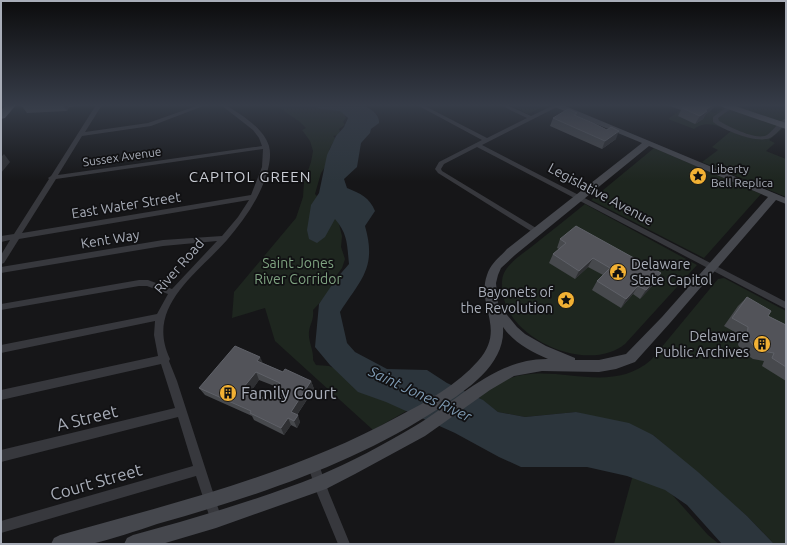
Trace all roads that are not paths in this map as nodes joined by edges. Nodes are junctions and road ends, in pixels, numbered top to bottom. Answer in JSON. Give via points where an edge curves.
{"nodes":[{"id":1,"x":82,"y":130,"type":"edge"},
{"id":2,"x":111,"y":130,"type":"edge"},
{"id":3,"x":255,"y":130,"type":"edge"},
{"id":4,"x":468,"y":130,"type":"edge"},
{"id":5,"x":506,"y":130,"type":"edge"},
{"id":6,"x":618,"y":130,"type":"edge"},
{"id":7,"x":737,"y":130,"type":"edge"},
{"id":8,"x":775,"y":130,"type":"edge"},
{"id":9,"x":79,"y":135,"type":"junction"},
{"id":10,"x":486,"y":140,"type":"junction"},
{"id":11,"x":648,"y":143,"type":"junction"},
{"id":12,"x":478,"y":144,"type":"junction"},
{"id":13,"x":266,"y":147,"type":"junction"},
{"id":14,"x":51,"y":178,"type":"junction"},
{"id":15,"x":774,"y":196,"type":"junction"},
{"id":16,"x":255,"y":197,"type":"junction"},
{"id":17,"x":579,"y":198,"type":"junction"},
{"id":18,"x":786,"y":201,"type":"edge"},
{"id":19,"x":537,"y":231,"type":"junction"},
{"id":20,"x":15,"y":236,"type":"junction"},
{"id":21,"x":224,"y":238,"type":"junction"},
{"id":22,"x":1,"y":239,"type":"edge"},
{"id":23,"x":1,"y":260,"type":"edge"},
{"id":24,"x":712,"y":267,"type":"junction"},
{"id":25,"x":1,"y":270,"type":"edge"},
{"id":26,"x":173,"y":293,"type":"junction"},
{"id":27,"x":494,"y":306,"type":"junction"},
{"id":28,"x":786,"y":306,"type":"edge"},
{"id":29,"x":1,"y":307,"type":"edge"},
{"id":30,"x":159,"y":317,"type":"junction"},
{"id":31,"x":1,"y":349,"type":"edge"},
{"id":32,"x":164,"y":359,"type":"junction"},
{"id":33,"x":576,"y":365,"type":"junction"},
{"id":34,"x":1,"y":396,"type":"edge"},
{"id":35,"x":181,"y":411,"type":"junction"},
{"id":36,"x":415,"y":424,"type":"junction"},
{"id":37,"x":1,"y":456,"type":"edge"},
{"id":38,"x":314,"y":466,"type":"junction"},
{"id":39,"x":200,"y":469,"type":"junction"},
{"id":40,"x":320,"y":483,"type":"junction"},
{"id":41,"x":212,"y":500,"type":"junction"},
{"id":42,"x":216,"y":520,"type":"junction"},
{"id":43,"x":1,"y":527,"type":"edge"},
{"id":44,"x":60,"y":544,"type":"edge"},
{"id":45,"x":133,"y":544,"type":"edge"},
{"id":46,"x":344,"y":544,"type":"edge"}],
"edges":[{"from":1,"to":9,"type":"street"},
{"from":2,"to":9,"type":"street"},
{"from":3,"to":13,"type":"street"},
{"from":4,"to":10,"type":"street"},
{"from":5,"to":10,"type":"street"},
{"from":6,"to":11,"type":"street"},
{"from":7,"to":8,"type":"street","via":[[765,138]]},
{"from":9,"to":14,"type":"street"},
{"from":10,"to":12,"type":"street"},
{"from":11,"to":15,"type":"street"},
{"from":11,"to":17,"type":"street"},
{"from":12,"to":17,"type":"street","name":"Legislative Avenue"},
{"from":12,"to":19,"type":"street","via":[[441,164],[438,169]]},
{"from":13,"to":14,"type":"street","name":"Sussex Avenue"},
{"from":13,"to":16,"type":"street","name":"River Road","via":[[266,166]]},
{"from":14,"to":20,"type":"street"},
{"from":15,"to":18,"type":"street"},
{"from":15,"to":24,"type":"street"},
{"from":16,"to":20,"type":"street","name":"East Water Street"},
{"from":16,"to":21,"type":"street","name":"River Road"},
{"from":17,"to":19,"type":"street"},
{"from":17,"to":24,"type":"street","name":"Legislative Avenue"},
{"from":19,"to":27,"type":"street","via":[[496,267],[490,289]]},
{"from":20,"to":22,"type":"street","name":"East Water Street"},
{"from":20,"to":23,"type":"street"},
{"from":21,"to":25,"type":"street","name":"Kent Way","via":[[163,243]]},
{"from":21,"to":26,"type":"street","name":"River Road"},
{"from":24,"to":28,"type":"street","name":"Legislative Avenue"},
{"from":24,"to":33,"type":"street","via":[[630,358],[599,366]]},
{"from":26,"to":29,"type":"street","via":[[148,283],[139,283]]},
{"from":26,"to":30,"type":"street","name":"River Road"},
{"from":27,"to":33,"type":"street","via":[[515,333],[526,342]]},
{"from":27,"to":36,"type":"street","via":[[497,339],[489,357],[473,375],[437,402]]},
{"from":30,"to":31,"type":"street"},
{"from":30,"to":32,"type":"street","name":"River Road","via":[[158,335]]},
{"from":32,"to":34,"type":"street"},
{"from":32,"to":35,"type":"street","name":"River Road"},
{"from":33,"to":36,"type":"street","via":[[542,365],[511,371],[476,393]]},
{"from":35,"to":37,"type":"street","name":"A Street"},
{"from":35,"to":39,"type":"street","name":"River Road"},
{"from":36,"to":38,"type":"street","via":[[356,446]]},
{"from":36,"to":40,"type":"street","via":[[357,465]]},
{"from":38,"to":40,"type":"street"},
{"from":38,"to":41,"type":"street"},
{"from":39,"to":41,"type":"street","name":"River Road"},
{"from":39,"to":43,"type":"street","name":"Court Street"},
{"from":40,"to":42,"type":"street"},
{"from":40,"to":46,"type":"street"},
{"from":41,"to":42,"type":"street","name":"River Road"},
{"from":41,"to":44,"type":"street"},
{"from":42,"to":45,"type":"street"}]}
